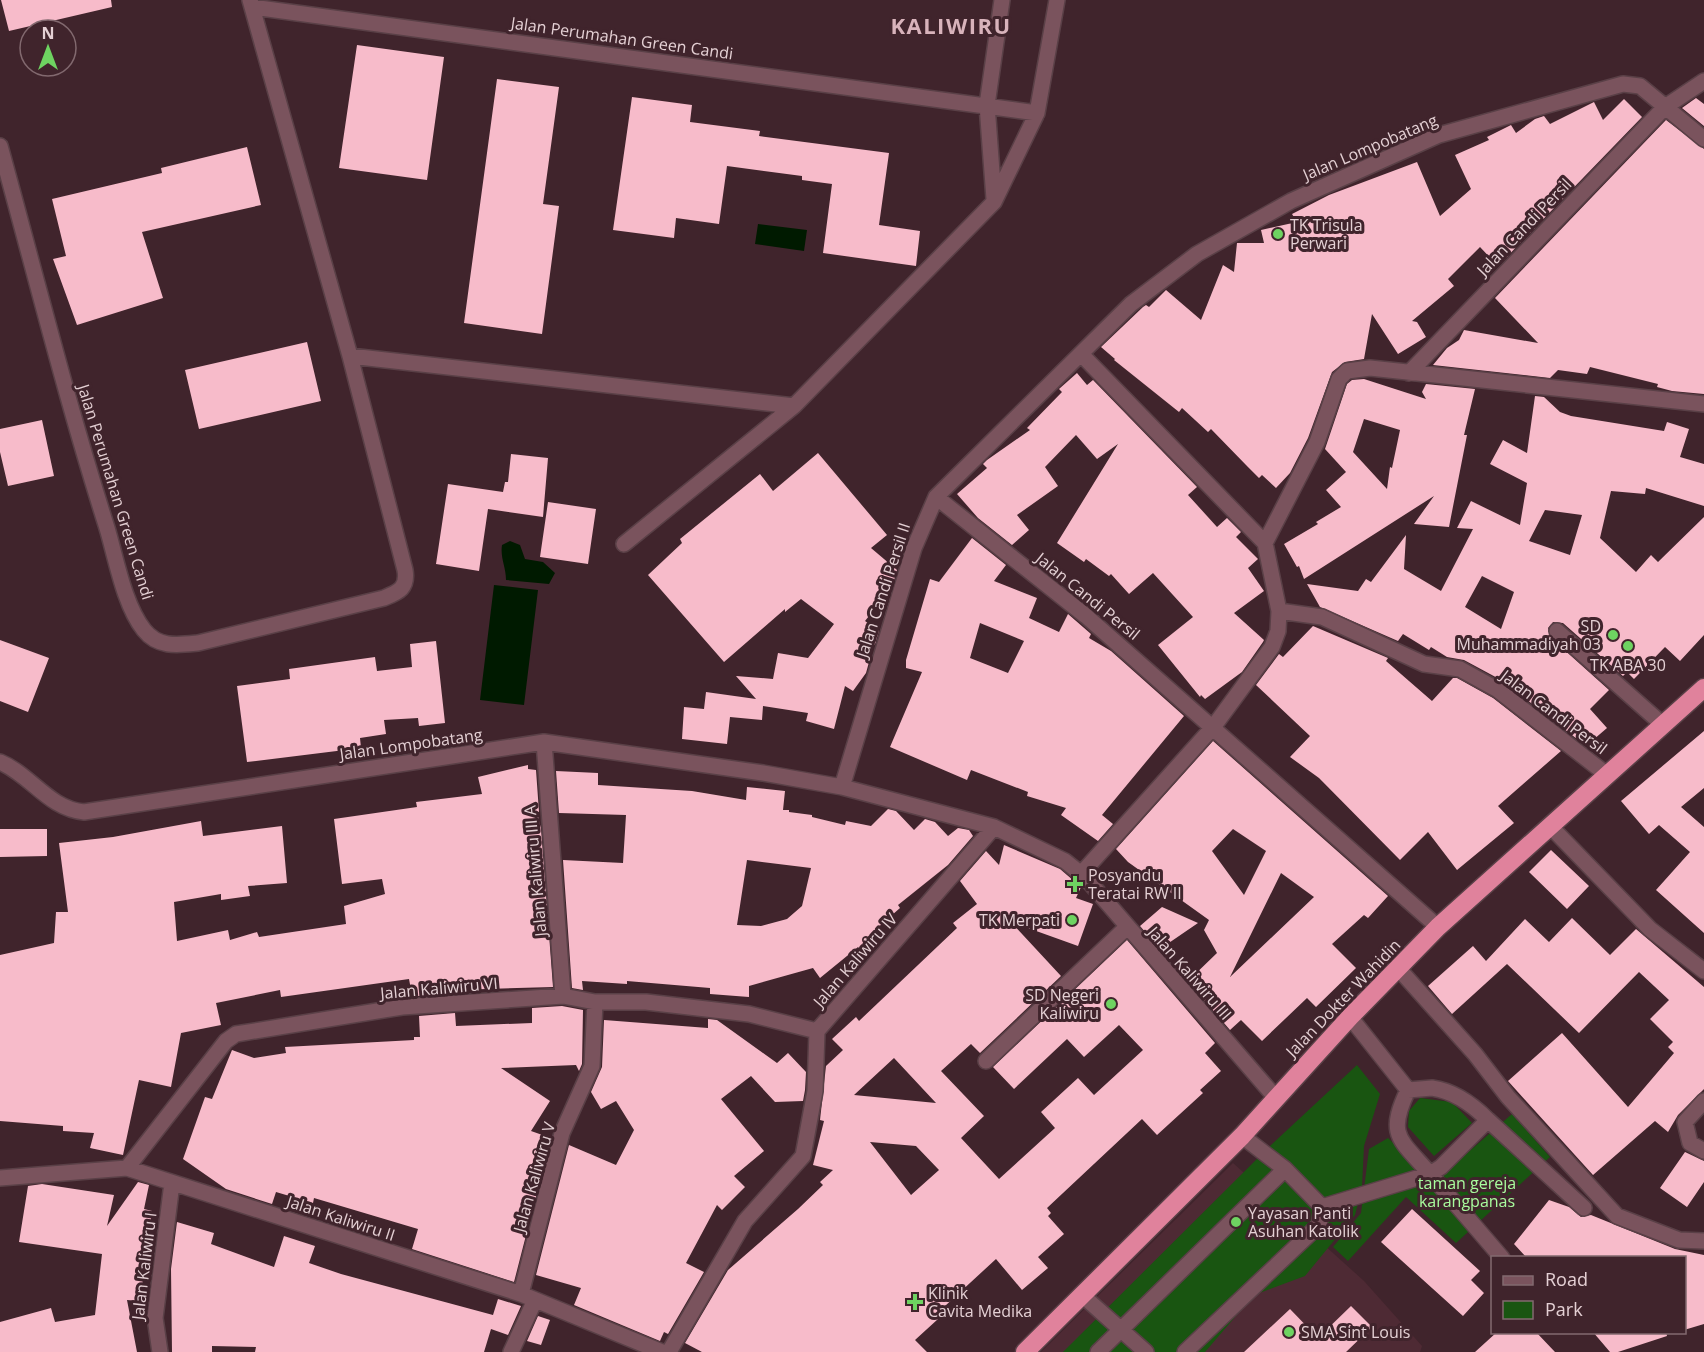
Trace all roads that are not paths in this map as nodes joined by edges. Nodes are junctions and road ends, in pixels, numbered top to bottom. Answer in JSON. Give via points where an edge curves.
{"nodes":[{"id":1,"x":1002,"y":0,"type":"edge"},
{"id":2,"x":1057,"y":0,"type":"edge"},
{"id":3,"x":251,"y":3,"type":"edge"},
{"id":4,"x":1704,"y":81,"type":"edge"},
{"id":5,"x":987,"y":105,"type":"junction"},
{"id":6,"x":1665,"y":107,"type":"junction"},
{"id":7,"x":1037,"y":113,"type":"junction"},
{"id":8,"x":1704,"y":140,"type":"edge"},
{"id":9,"x":0,"y":146,"type":"edge"},
{"id":10,"x":994,"y":202,"type":"junction"},
{"id":11,"x":1081,"y":354,"type":"junction"},
{"id":12,"x":350,"y":356,"type":"junction"},
{"id":13,"x":1409,"y":373,"type":"junction"},
{"id":14,"x":1704,"y":404,"type":"edge"},
{"id":15,"x":794,"y":406,"type":"junction"},
{"id":16,"x":936,"y":497,"type":"junction"},
{"id":17,"x":1265,"y":543,"type":"junction"},
{"id":18,"x":624,"y":544,"type":"dead end"},
{"id":19,"x":1279,"y":611,"type":"junction"},
{"id":20,"x":1557,"y":631,"type":"dead end"},
{"id":21,"x":1704,"y":688,"type":"edge"},
{"id":22,"x":1662,"y":724,"type":"junction"},
{"id":23,"x":1214,"y":726,"type":"junction"},
{"id":24,"x":544,"y":742,"type":"junction"},
{"id":25,"x":0,"y":762,"type":"edge"},
{"id":26,"x":1606,"y":774,"type":"junction"},
{"id":27,"x":842,"y":787,"type":"junction"},
{"id":28,"x":1550,"y":826,"type":"junction"},
{"id":29,"x":994,"y":827,"type":"junction"},
{"id":30,"x":1081,"y":874,"type":"junction"},
{"id":31,"x":1127,"y":927,"type":"junction"},
{"id":32,"x":1438,"y":927,"type":"junction"},
{"id":33,"x":1398,"y":968,"type":"junction"},
{"id":34,"x":1704,"y":971,"type":"edge"},
{"id":35,"x":563,"y":996,"type":"junction"},
{"id":36,"x":595,"y":1002,"type":"junction"},
{"id":37,"x":1350,"y":1017,"type":"junction"},
{"id":38,"x":817,"y":1031,"type":"junction"},
{"id":39,"x":986,"y":1060,"type":"dead end"},
{"id":40,"x":1408,"y":1090,"type":"junction"},
{"id":41,"x":1275,"y":1098,"type":"junction"},
{"id":42,"x":1704,"y":1101,"type":"edge"},
{"id":43,"x":1488,"y":1120,"type":"junction"},
{"id":44,"x":1242,"y":1136,"type":"junction"},
{"id":45,"x":1704,"y":1151,"type":"edge"},
{"id":46,"x":127,"y":1168,"type":"junction"},
{"id":47,"x":1285,"y":1169,"type":"junction"},
{"id":48,"x":1430,"y":1174,"type":"junction"},
{"id":49,"x":0,"y":1178,"type":"edge"},
{"id":50,"x":172,"y":1183,"type":"junction"},
{"id":51,"x":1322,"y":1207,"type":"junction"},
{"id":52,"x":1584,"y":1208,"type":"dead end"},
{"id":53,"x":1704,"y":1241,"type":"edge"},
{"id":54,"x":1501,"y":1256,"type":"edge"},
{"id":55,"x":520,"y":1294,"type":"junction"},
{"id":56,"x":1082,"y":1295,"type":"junction"},
{"id":57,"x":535,"y":1300,"type":"junction"},
{"id":58,"x":1120,"y":1329,"type":"junction"},
{"id":59,"x":160,"y":1352,"type":"edge"},
{"id":60,"x":512,"y":1352,"type":"edge"},
{"id":61,"x":662,"y":1352,"type":"edge"},
{"id":62,"x":669,"y":1352,"type":"edge"},
{"id":63,"x":1025,"y":1352,"type":"edge"},
{"id":64,"x":1098,"y":1352,"type":"edge"},
{"id":65,"x":1146,"y":1352,"type":"edge"},
{"id":66,"x":1185,"y":1352,"type":"edge"}],
"edges":[{"from":1,"to":5,"type":"street"},
{"from":2,"to":7,"type":"street"},
{"from":3,"to":5,"type":"street","name":"Jalan Perumahan Green Candi"},
{"from":3,"to":12,"type":"street","name":"Jalan Perumahan Green Candi"},
{"from":4,"to":6,"type":"street"},
{"from":5,"to":7,"type":"street","name":"Jalan Perumahan Green Candi"},
{"from":5,"to":10,"type":"street"},
{"from":6,"to":8,"type":"street","name":"Jalan Lompobatang"},
{"from":6,"to":11,"type":"street","name":"Jalan Lompobatang","via":[[1640,86],[1623,84],[1439,135],[1291,201],[1197,254],[1131,304]]},
{"from":6,"to":13,"type":"street","name":"Jalan Candi Persil"},
{"from":7,"to":10,"type":"street"},
{"from":9,"to":12,"type":"street","name":"Jalan Perumahan Green Candi","via":[[93,486],[132,609],[152,638],[169,645],[198,643],[384,598],[405,586],[406,575]]},
{"from":10,"to":15,"type":"street"},
{"from":11,"to":16,"type":"street","name":"Jalan Candi Persil II"},
{"from":11,"to":17,"type":"street"},
{"from":12,"to":15,"type":"street"},
{"from":13,"to":14,"type":"street"},
{"from":13,"to":17,"type":"street","via":[[1364,368],[1341,375],[1317,442]]},
{"from":15,"to":18,"type":"street"},
{"from":16,"to":23,"type":"street","name":"Jalan Candi Persil","via":[[1086,616]]},
{"from":16,"to":27,"type":"street","name":"Jalan Candi Persil II","via":[[914,548]]},
{"from":17,"to":19,"type":"street"},
{"from":19,"to":23,"type":"street","via":[[1272,647]]},
{"from":19,"to":26,"type":"street","name":"Jalan Candi Persil","via":[[1322,617],[1424,664],[1460,669],[1498,690]]},
{"from":20,"to":22,"type":"street"},
{"from":21,"to":22,"type":"highway","name":"Jalan Dokter Wahidin"},
{"from":22,"to":26,"type":"highway","name":"Jalan Dokter Wahidin"},
{"from":23,"to":30,"type":"street"},
{"from":23,"to":32,"type":"street","name":"Jalan Candi Persil"},
{"from":24,"to":25,"type":"street","name":"Jalan Lompobatang","via":[[84,812],[57,804],[31,780]]},
{"from":24,"to":27,"type":"street","name":"Jalan Lompobatang"},
{"from":24,"to":35,"type":"street","name":"Jalan Kaliwiru III A"},
{"from":26,"to":28,"type":"highway","name":"Jalan Dokter Wahidin"},
{"from":27,"to":29,"type":"street","name":"Jalan Kaliwiru III"},
{"from":28,"to":32,"type":"highway","name":"Jalan Dokter Wahidin"},
{"from":28,"to":34,"type":"street","via":[[1650,929]]},
{"from":29,"to":30,"type":"street","name":"Jalan Kaliwiru III","via":[[1065,861]]},
{"from":29,"to":38,"type":"street","name":"Jalan Kaliwiru IV"},
{"from":30,"to":31,"type":"street","name":"Jalan Kaliwiru III"},
{"from":31,"to":39,"type":"street"},
{"from":31,"to":41,"type":"street","name":"Jalan Kaliwiru III"},
{"from":32,"to":33,"type":"highway","name":"Jalan Dokter Wahidin"},
{"from":33,"to":37,"type":"highway","name":"Jalan Dokter Wahidin"},
{"from":33,"to":53,"type":"street","via":[[1617,1216],[1679,1240]]},
{"from":35,"to":36,"type":"street","name":"Jalan Kaliwiru VI"},
{"from":35,"to":46,"type":"street","name":"Jalan Kaliwiru VI","via":[[402,1007],[236,1034],[226,1041]]},
{"from":36,"to":38,"type":"street","name":"Jalan Kaliwiru VI","via":[[646,1002],[738,1013]]},
{"from":36,"to":55,"type":"street","name":"Jalan Kaliwiru V","via":[[592,1066],[562,1133]]},
{"from":37,"to":40,"type":"street"},
{"from":37,"to":41,"type":"highway","name":"Jalan Dokter Wahidin"},
{"from":38,"to":62,"type":"street","name":"Jalan Kaliwiru IV","via":[[814,1091],[803,1156],[745,1221]]},
{"from":40,"to":43,"type":"street","via":[[1445,1090]]},
{"from":40,"to":48,"type":"street","via":[[1397,1113],[1398,1136]]},
{"from":41,"to":44,"type":"highway","name":"Jalan Dokter Wahidin"},
{"from":42,"to":45,"type":"street","via":[[1685,1122],[1690,1143]]},
{"from":43,"to":48,"type":"street"},
{"from":43,"to":52,"type":"street"},
{"from":44,"to":47,"type":"street"},
{"from":44,"to":56,"type":"highway","name":"Jalan Dokter Wahidin"},
{"from":46,"to":49,"type":"street","name":"Jalan Kaliwiru II"},
{"from":46,"to":50,"type":"street","name":"Jalan Kaliwiru II"},
{"from":47,"to":51,"type":"street"},
{"from":47,"to":58,"type":"street"},
{"from":48,"to":51,"type":"street"},
{"from":48,"to":54,"type":"street"},
{"from":50,"to":55,"type":"street","name":"Jalan Kaliwiru II"},
{"from":50,"to":59,"type":"street","name":"Jalan Kaliwiru I","via":[[155,1318]]},
{"from":51,"to":66,"type":"street","via":[[1319,1225]]},
{"from":55,"to":57,"type":"street","name":"Jalan Kaliwiru II"},
{"from":56,"to":58,"type":"street"},
{"from":56,"to":63,"type":"highway","name":"Jalan Dokter Wahidin"},
{"from":57,"to":60,"type":"street"},
{"from":57,"to":61,"type":"street","name":"Jalan Kaliwiru II"},
{"from":58,"to":64,"type":"street"},
{"from":58,"to":65,"type":"street"}]}
